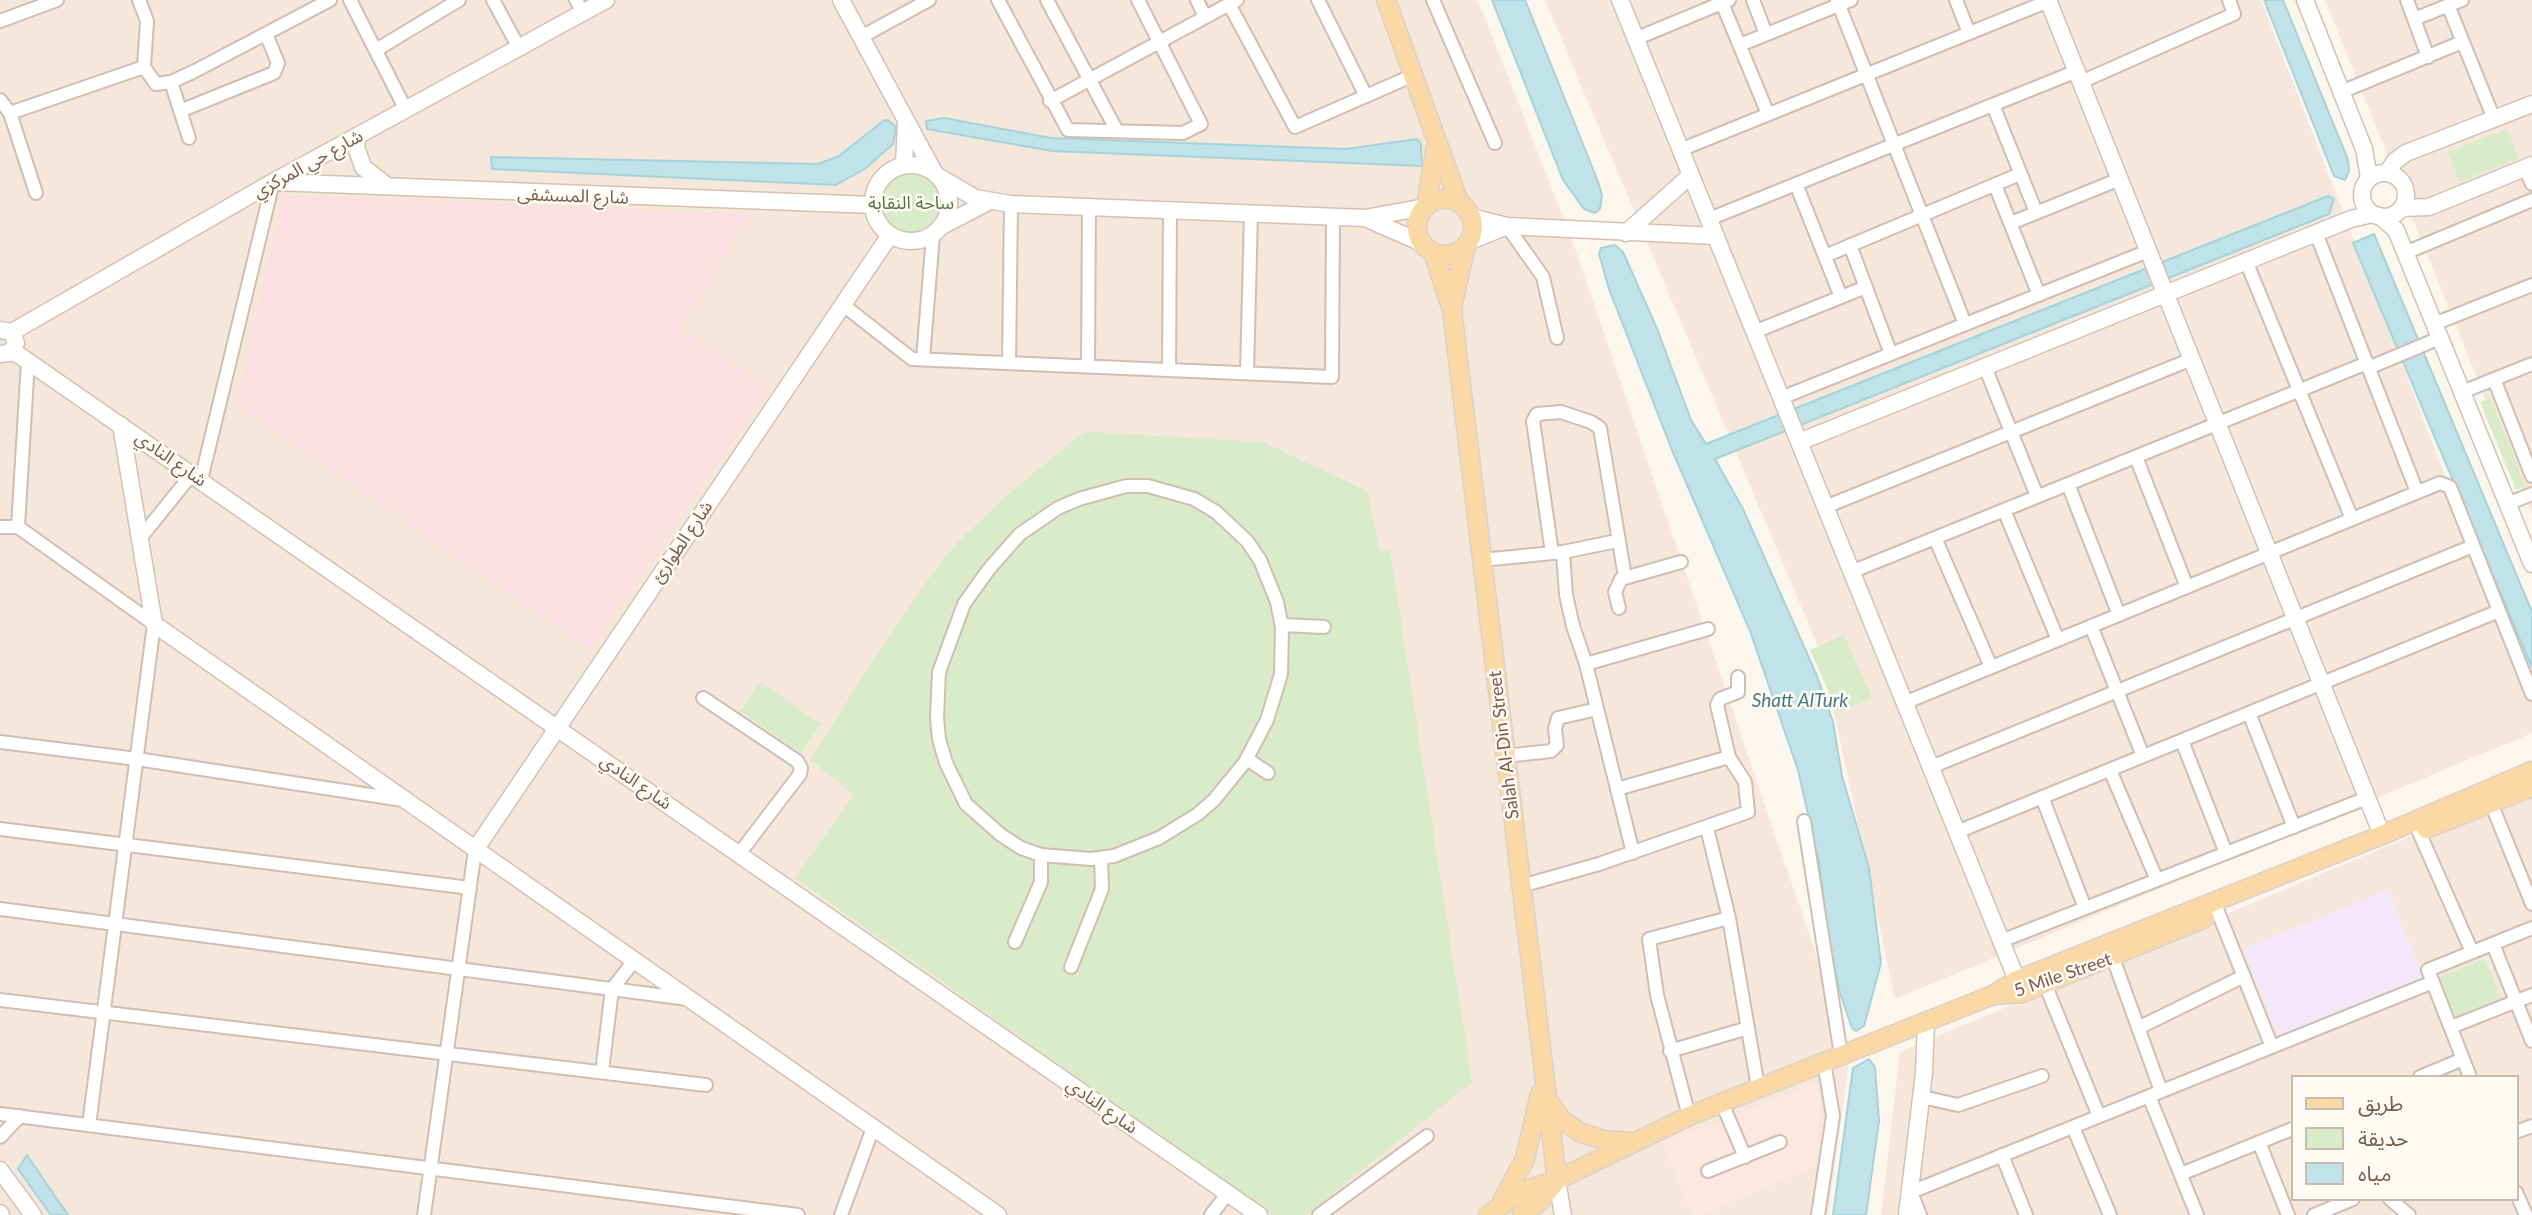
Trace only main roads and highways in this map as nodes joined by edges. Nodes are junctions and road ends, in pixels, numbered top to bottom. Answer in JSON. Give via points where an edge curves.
{"nodes":[{"id":1,"x":1386,"y":0,"type":"edge"},
{"id":2,"x":1436,"y":133,"type":"junction"},
{"id":3,"x":1459,"y":202,"type":"junction"},
{"id":4,"x":1425,"y":207,"type":"junction"},
{"id":5,"x":1467,"y":244,"type":"junction"},
{"id":6,"x":1428,"y":248,"type":"junction"},
{"id":7,"x":1452,"y":310,"type":"junction"},
{"id":8,"x":2532,"y":771,"type":"edge"},
{"id":9,"x":2532,"y":787,"type":"edge"},
{"id":10,"x":2019,"y":986,"type":"junction"},
{"id":11,"x":1544,"y":1073,"type":"junction"},
{"id":12,"x":1547,"y":1098,"type":"junction"},
{"id":13,"x":1632,"y":1142,"type":"junction"},
{"id":14,"x":1557,"y":1180,"type":"junction"},
{"id":15,"x":1491,"y":1213,"type":"edge"},
{"id":16,"x":1522,"y":1215,"type":"edge"}],
"edges":[{"from":1,"to":2,"type":"main road"},
{"from":2,"to":3,"type":"main road"},
{"from":2,"to":4,"type":"main road","via":[[1435,167]]},
{"from":3,"to":4,"type":"main road","via":[[1441,199]]},
{"from":3,"to":5,"type":"main road","via":[[1471,217]]},
{"from":4,"to":6,"type":"main road","via":[[1417,225]]},
{"from":5,"to":6,"type":"main road","via":[[1451,254]]},
{"from":5,"to":7,"type":"main road","name":"Salah Al-Din Street"},
{"from":6,"to":7,"type":"main road","name":"Salah Al-Din Street"},
{"from":7,"to":11,"type":"main road","name":"Salah Al-Din Street"},
{"from":8,"to":10,"type":"main road","name":"5 Mile Street"},
{"from":9,"to":10,"type":"main road","name":"5 Mile Street","via":[[2113,958],[2045,984]]},
{"from":10,"to":13,"type":"main road","name":"5 Mile Street","via":[[1758,1087]]},
{"from":11,"to":12,"type":"main road","name":"Salah Al-Din Street"},
{"from":11,"to":15,"type":"main road","via":[[1525,1159],[1514,1184]]},
{"from":12,"to":13,"type":"main road","via":[[1561,1119],[1581,1133],[1617,1143]]},
{"from":12,"to":14,"type":"main road","name":"Salah Al-Din Street"},
{"from":13,"to":14,"type":"main road","name":"5 Mile Street"},
{"from":14,"to":15,"type":"main road","via":[[1521,1192]]},
{"from":14,"to":16,"type":"main road"}]}
